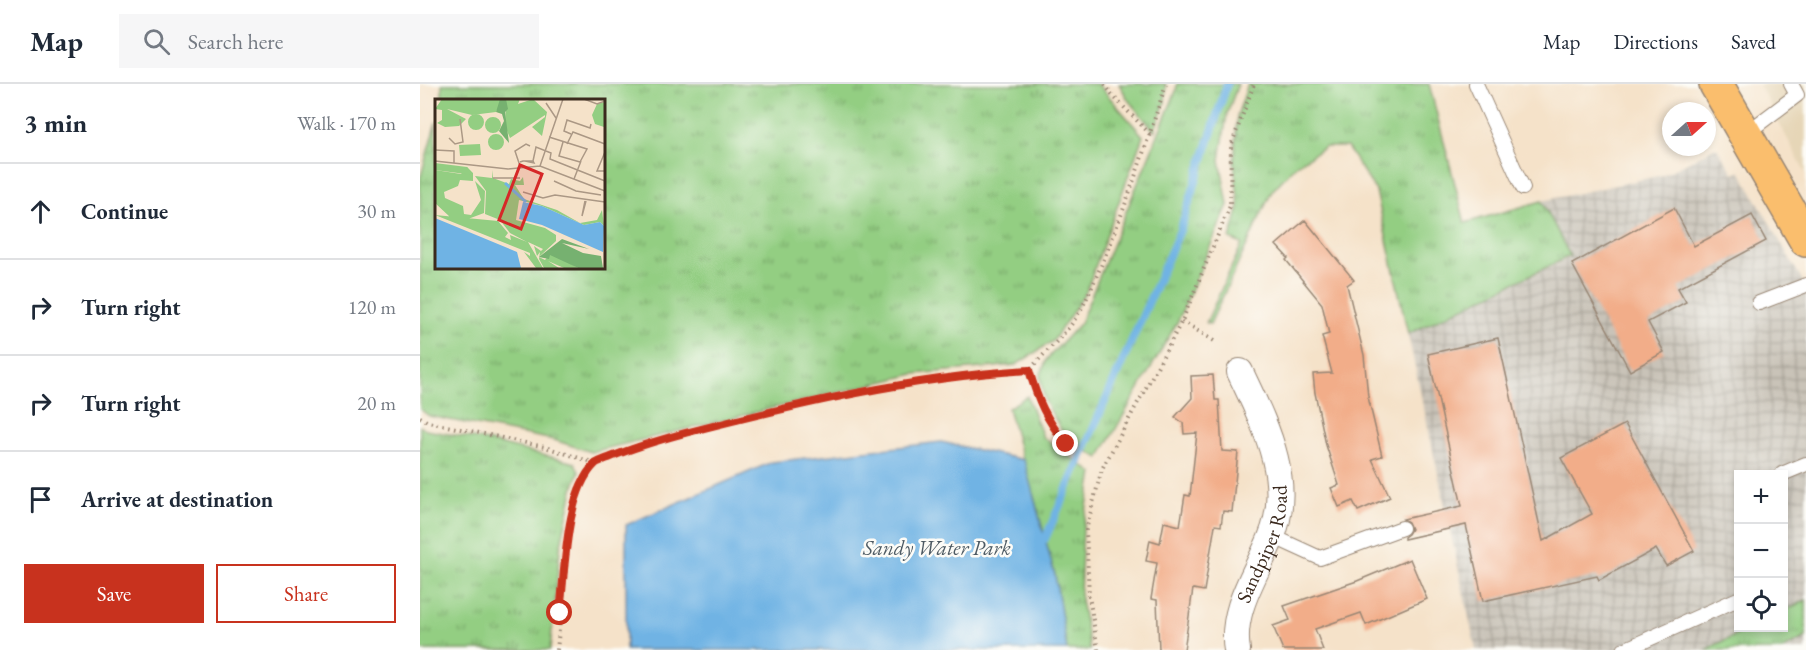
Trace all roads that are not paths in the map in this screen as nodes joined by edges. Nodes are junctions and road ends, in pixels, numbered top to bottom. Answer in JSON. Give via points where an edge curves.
{"nodes":[{"id":1,"x":1476,"y":84,"type":"edge"},
{"id":2,"x":1716,"y":84,"type":"edge"},
{"id":3,"x":1798,"y":91,"type":"edge"},
{"id":4,"x":1744,"y":135,"type":"junction"},
{"id":5,"x":1523,"y":188,"type":"dead end"},
{"id":6,"x":1806,"y":240,"type":"edge"},
{"id":7,"x":1806,"y":285,"type":"edge"},
{"id":8,"x":1759,"y":303,"type":"dead end"},
{"id":9,"x":1240,"y":372,"type":"dead end"},
{"id":10,"x":1806,"y":464,"type":"edge"},
{"id":11,"x":1788,"y":472,"type":"edge"},
{"id":12,"x":1402,"y":528,"type":"dead end"},
{"id":13,"x":1272,"y":536,"type":"junction"},
{"id":14,"x":1734,"y":601,"type":"edge"},
{"id":15,"x":1237,"y":650,"type":"edge"},
{"id":16,"x":1624,"y":650,"type":"edge"}],
"edges":[{"from":1,"to":5,"type":"lane"},
{"from":2,"to":4,"type":"main road"},
{"from":3,"to":4,"type":"lane"},
{"from":4,"to":6,"type":"main road"},
{"from":7,"to":8,"type":"lane"},
{"from":9,"to":13,"type":"street","name":"Sandpiper Road","via":[[1274,452],[1279,511]]},
{"from":10,"to":11,"type":"lane"},
{"from":12,"to":13,"type":"lane","via":[[1320,558]]},
{"from":13,"to":15,"type":"street","name":"Sandpiper Road","via":[[1239,608]]},
{"from":14,"to":16,"type":"lane"}]}
